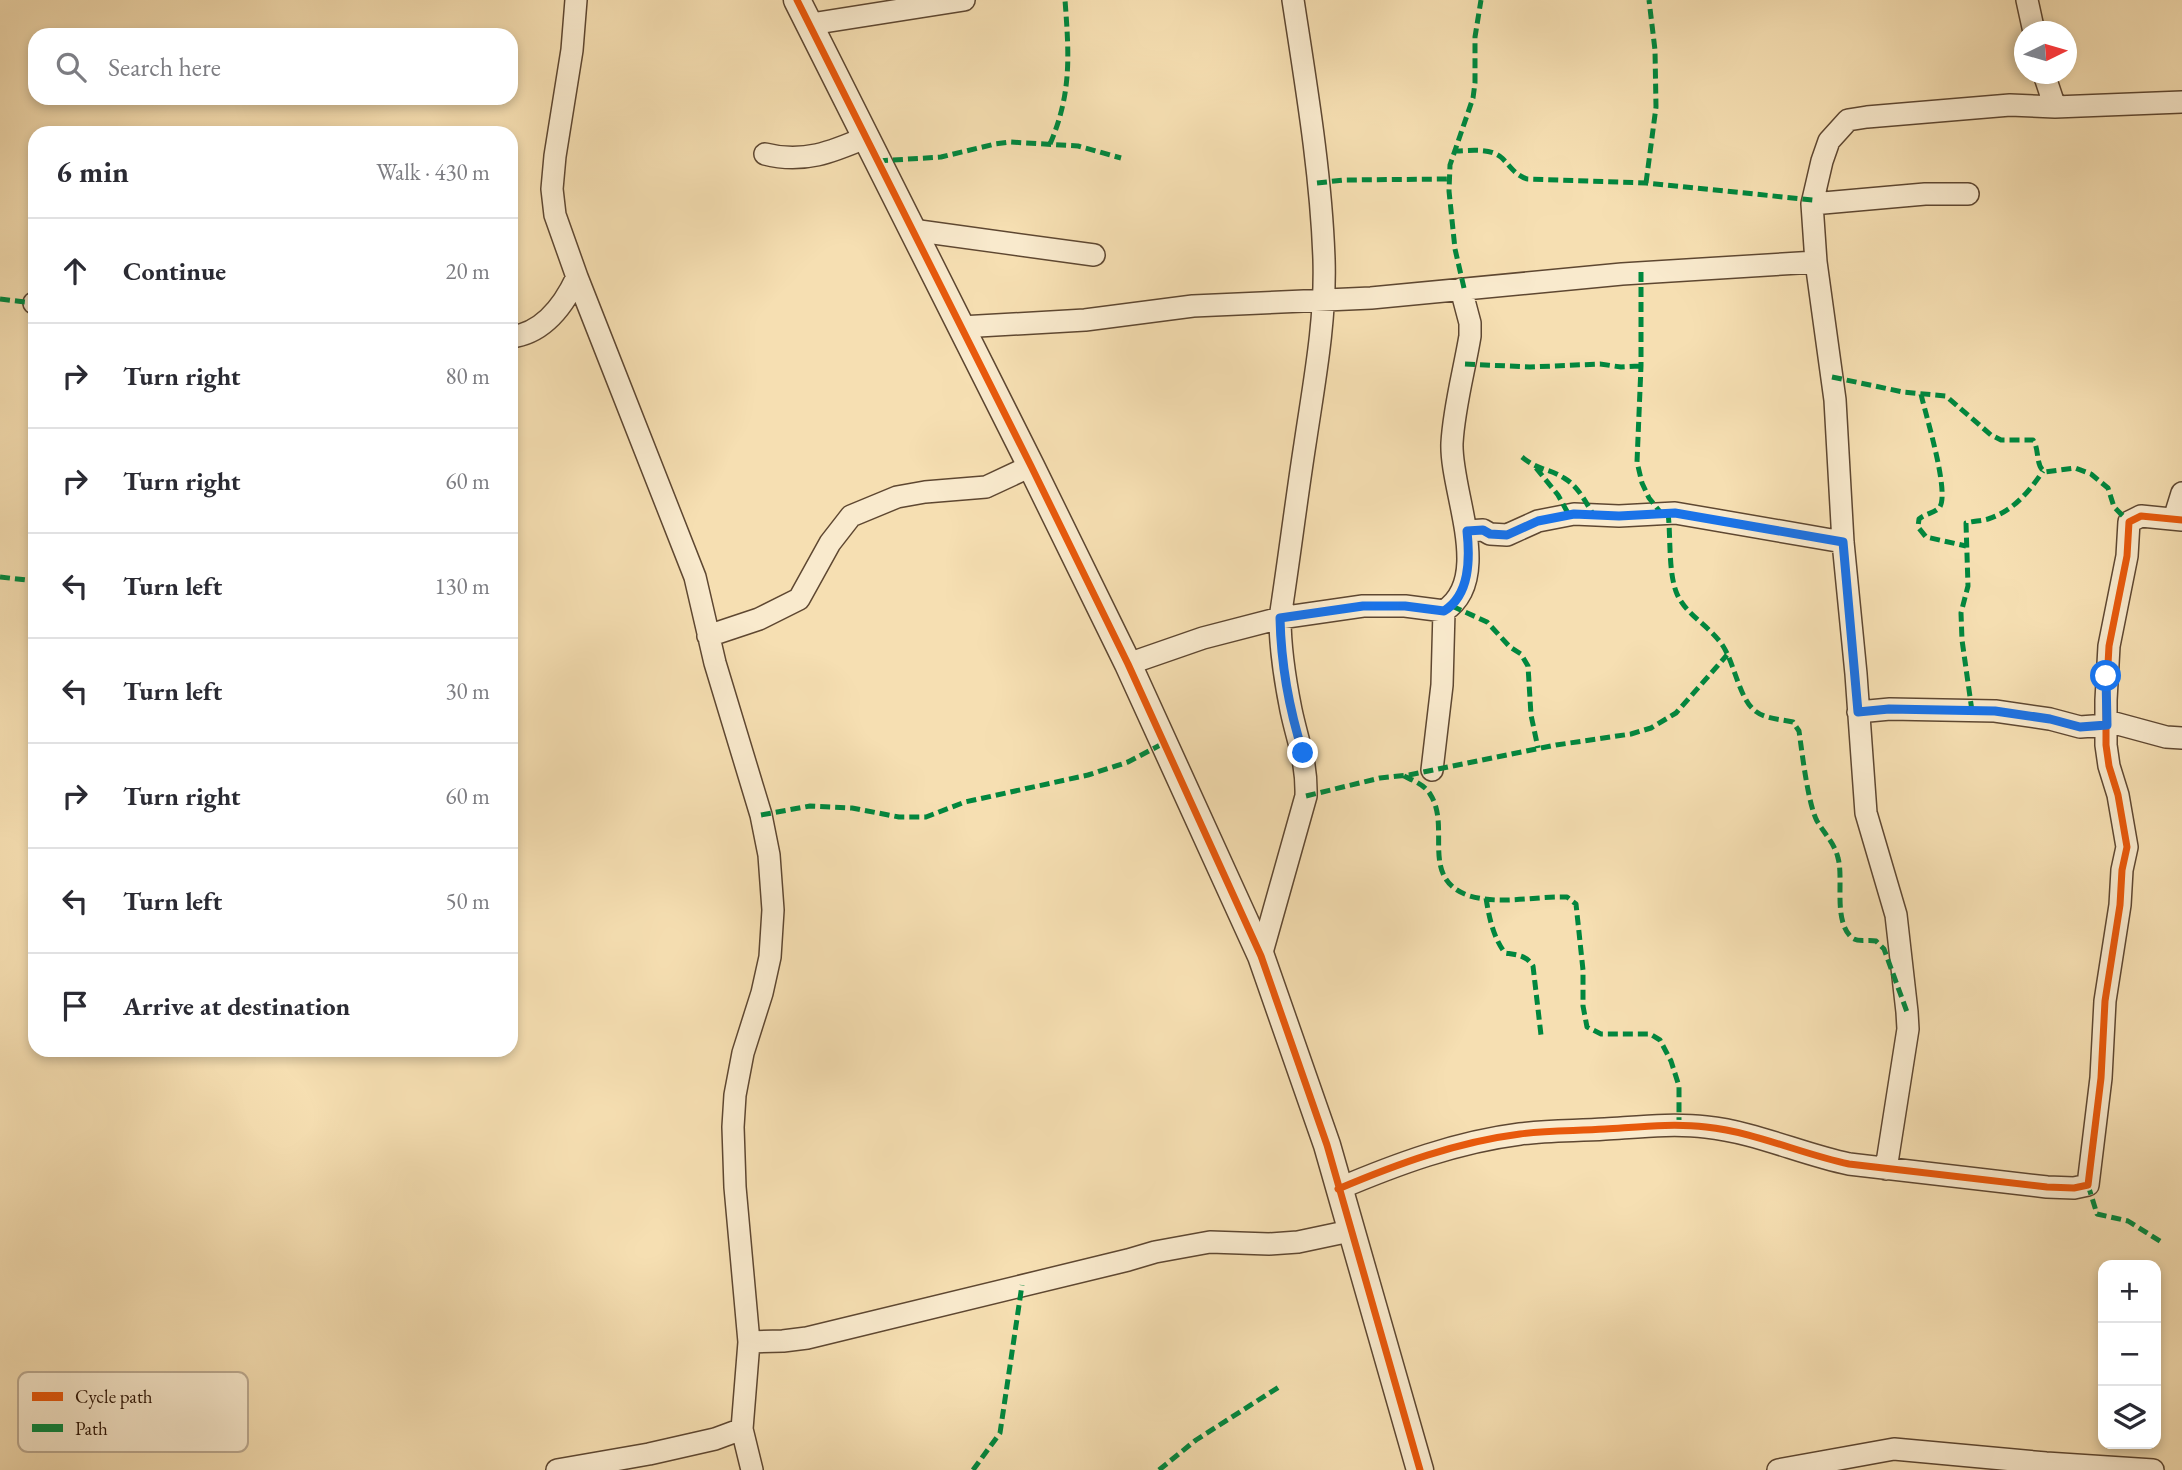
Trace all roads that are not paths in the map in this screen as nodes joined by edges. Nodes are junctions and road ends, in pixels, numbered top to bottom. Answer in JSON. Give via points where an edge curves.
{"nodes":[{"id":1,"x":576,"y":0,"type":"edge"},
{"id":2,"x":797,"y":0,"type":"edge"},
{"id":3,"x":964,"y":0,"type":"edge"},
{"id":4,"x":1293,"y":0,"type":"edge"},
{"id":5,"x":2027,"y":0,"type":"edge"},
{"id":6,"x":2032,"y":21,"type":"edge"},
{"id":7,"x":811,"y":24,"type":"junction"},
{"id":8,"x":2047,"y":84,"type":"edge"},
{"id":9,"x":2182,"y":102,"type":"edge"},
{"id":10,"x":2055,"y":107,"type":"junction"},
{"id":11,"x":867,"y":137,"type":"junction"},
{"id":12,"x":765,"y":154,"type":"dead end"},
{"id":13,"x":1968,"y":194,"type":"dead end"},
{"id":14,"x":1812,"y":204,"type":"junction"},
{"id":15,"x":912,"y":230,"type":"junction"},
{"id":16,"x":1094,"y":256,"type":"dead end"},
{"id":17,"x":1816,"y":262,"type":"junction"},
{"id":18,"x":577,"y":277,"type":"junction"},
{"id":19,"x":1461,"y":289,"type":"junction"},
{"id":20,"x":1323,"y":299,"type":"junction"},
{"id":21,"x":961,"y":327,"type":"junction"},
{"id":22,"x":518,"y":336,"type":"edge"},
{"id":23,"x":1031,"y":466,"type":"junction"},
{"id":24,"x":2182,"y":493,"type":"edge"},
{"id":25,"x":2178,"y":519,"type":"edge"},
{"id":26,"x":1467,"y":531,"type":"junction"},
{"id":27,"x":1843,"y":542,"type":"junction"},
{"id":28,"x":1444,"y":611,"type":"junction"},
{"id":29,"x":1280,"y":618,"type":"junction"},
{"id":30,"x":708,"y":636,"type":"junction"},
{"id":31,"x":1128,"y":664,"type":"junction"},
{"id":32,"x":1858,"y":712,"type":"junction"},
{"id":33,"x":2107,"y":723,"type":"junction"},
{"id":34,"x":2182,"y":738,"type":"edge"},
{"id":35,"x":1432,"y":770,"type":"dead end"},
{"id":36,"x":1261,"y":956,"type":"junction"},
{"id":37,"x":1886,"y":1169,"type":"junction"},
{"id":38,"x":1338,"y":1189,"type":"junction"},
{"id":39,"x":1350,"y":1231,"type":"junction"},
{"id":40,"x":749,"y":1342,"type":"junction"},
{"id":41,"x":742,"y":1429,"type":"junction"},
{"id":42,"x":558,"y":1470,"type":"edge"},
{"id":43,"x":752,"y":1470,"type":"edge"},
{"id":44,"x":1420,"y":1470,"type":"edge"},
{"id":45,"x":1778,"y":1470,"type":"edge"},
{"id":46,"x":2153,"y":1470,"type":"edge"}],
"edges":[{"from":1,"to":18,"type":"street","via":[[552,189],[555,215]]},
{"from":2,"to":7,"type":"street"},
{"from":3,"to":7,"type":"street"},
{"from":4,"to":20,"type":"street","via":[[1321,216]]},
{"from":5,"to":6,"type":"street"},
{"from":7,"to":11,"type":"street"},
{"from":8,"to":10,"type":"street"},
{"from":9,"to":10,"type":"street"},
{"from":10,"to":14,"type":"street","via":[[2010,105],[1848,120],[1829,141]]},
{"from":11,"to":12,"type":"street","via":[[817,156],[785,159]]},
{"from":11,"to":15,"type":"street"},
{"from":13,"to":14,"type":"street"},
{"from":14,"to":17,"type":"street"},
{"from":15,"to":16,"type":"street"},
{"from":15,"to":21,"type":"street"},
{"from":17,"to":19,"type":"street"},
{"from":17,"to":27,"type":"street","via":[[1835,400]]},
{"from":18,"to":22,"type":"street","via":[[568,297],[543,325]]},
{"from":18,"to":30,"type":"street","via":[[695,576]]},
{"from":19,"to":20,"type":"street"},
{"from":19,"to":26,"type":"street","via":[[1470,336],[1452,443],[1456,489]]},
{"from":20,"to":21,"type":"street"},
{"from":20,"to":29,"type":"street"},
{"from":21,"to":23,"type":"street"},
{"from":23,"to":30,"type":"street","via":[[986,487],[897,497],[851,516],[799,599]]},
{"from":23,"to":31,"type":"street"},
{"from":24,"to":25,"type":"street"},
{"from":25,"to":33,"type":"street","via":[[2141,516],[2129,522],[2109,646]]},
{"from":26,"to":27,"type":"street","via":[[1507,535],[1538,521],[1574,514],[1675,513]]},
{"from":26,"to":28,"type":"street","via":[[1465,582],[1460,597]]},
{"from":27,"to":32,"type":"street"},
{"from":28,"to":29,"type":"street","via":[[1363,606]]},
{"from":28,"to":35,"type":"street","via":[[1442,685]]},
{"from":29,"to":31,"type":"street"},
{"from":29,"to":36,"type":"street","via":[[1285,677],[1307,771],[1306,796]]},
{"from":30,"to":40,"type":"street","via":[[761,816],[773,910],[769,957],[743,1053],[733,1127]]},
{"from":31,"to":36,"type":"street"},
{"from":32,"to":33,"type":"street","via":[[1995,711],[2080,727]]},
{"from":32,"to":37,"type":"street","via":[[1866,813],[1896,915],[1908,1029]]},
{"from":33,"to":34,"type":"street"},
{"from":33,"to":37,"type":"street","via":[[2109,766],[2127,847],[2105,1001],[2088,1185],[2047,1187]]},
{"from":36,"to":38,"type":"street"},
{"from":37,"to":38,"type":"street","via":[[1826,1159],[1715,1128],[1626,1128],[1524,1133],[1483,1140],[1420,1157]]},
{"from":38,"to":39,"type":"street"},
{"from":39,"to":40,"type":"street","via":[[1298,1242],[1210,1242],[1155,1252],[807,1338]]},
{"from":39,"to":44,"type":"street"},
{"from":40,"to":41,"type":"street"},
{"from":41,"to":42,"type":"street","via":[[662,1451]]},
{"from":41,"to":43,"type":"street"},
{"from":45,"to":46,"type":"street","via":[[1894,1449]]}]}
